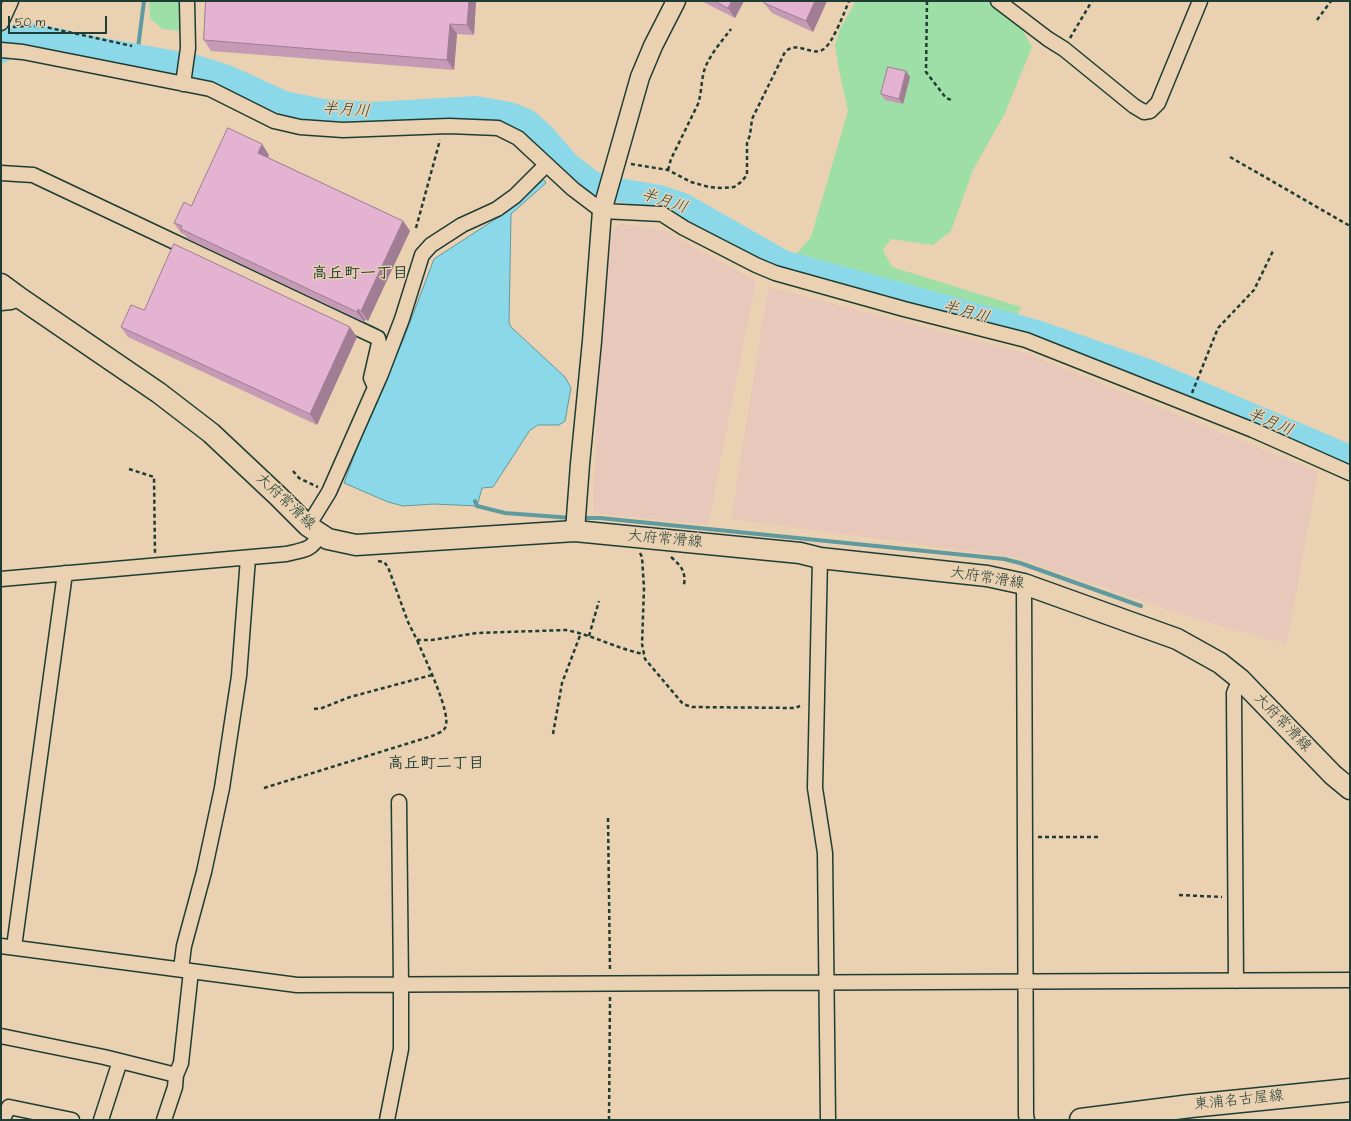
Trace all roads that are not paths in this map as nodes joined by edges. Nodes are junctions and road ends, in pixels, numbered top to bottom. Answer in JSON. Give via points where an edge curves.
{"nodes":[{"id":1,"x":11,"y":1,"type":"edge"},
{"id":2,"x":187,"y":1,"type":"edge"},
{"id":3,"x":676,"y":1,"type":"edge"},
{"id":4,"x":998,"y":1,"type":"edge"},
{"id":5,"x":1200,"y":1,"type":"edge"},
{"id":6,"x":4,"y":25,"type":"edge"},
{"id":7,"x":6,"y":50,"type":"edge"},
{"id":8,"x":184,"y":78,"type":"junction"},
{"id":9,"x":546,"y":165,"type":"junction"},
{"id":10,"x":1,"y":173,"type":"edge"},
{"id":11,"x":604,"y":205,"type":"junction"},
{"id":12,"x":1,"y":284,"type":"edge"},
{"id":13,"x":10,"y":301,"type":"edge"},
{"id":14,"x":375,"y":387,"type":"junction"},
{"id":15,"x":1350,"y":473,"type":"edge"},
{"id":16,"x":314,"y":531,"type":"junction"},
{"id":17,"x":575,"y":531,"type":"junction"},
{"id":18,"x":248,"y":558,"type":"junction"},
{"id":19,"x":820,"y":558,"type":"junction"},
{"id":20,"x":65,"y":573,"type":"junction"},
{"id":21,"x":1,"y":579,"type":"edge"},
{"id":22,"x":1024,"y":584,"type":"junction"},
{"id":23,"x":1240,"y":680,"type":"junction"},
{"id":24,"x":1350,"y":789,"type":"edge"},
{"id":25,"x":399,"y":802,"type":"dead end"},
{"id":26,"x":7,"y":947,"type":"edge"},
{"id":27,"x":186,"y":970,"type":"junction"},
{"id":28,"x":1350,"y":980,"type":"edge"},
{"id":29,"x":1236,"y":981,"type":"junction"},
{"id":30,"x":1026,"y":982,"type":"junction"},
{"id":31,"x":827,"y":983,"type":"junction"},
{"id":32,"x":401,"y":984,"type":"junction"},
{"id":33,"x":1,"y":1036,"type":"edge"},
{"id":34,"x":120,"y":1061,"type":"junction"},
{"id":35,"x":176,"y":1075,"type":"junction"},
{"id":36,"x":1350,"y":1090,"type":"edge"},
{"id":37,"x":2,"y":1120,"type":"edge"},
{"id":38,"x":72,"y":1120,"type":"edge"},
{"id":39,"x":101,"y":1120,"type":"edge"},
{"id":40,"x":164,"y":1120,"type":"edge"},
{"id":41,"x":387,"y":1120,"type":"edge"},
{"id":42,"x":828,"y":1120,"type":"edge"},
{"id":43,"x":1027,"y":1120,"type":"edge"},
{"id":44,"x":1081,"y":1120,"type":"edge"}],
"edges":[{"from":1,"to":6,"type":"street"},
{"from":2,"to":8,"type":"street","via":[[188,48]]},
{"from":3,"to":11,"type":"street","via":[[640,77]]},
{"from":4,"to":5,"type":"street","via":[[1144,112],[1150,111],[1158,103]]},
{"from":7,"to":8,"type":"street"},
{"from":8,"to":9,"type":"street","via":[[274,121],[300,127],[343,130],[498,128],[518,138]]},
{"from":9,"to":11,"type":"street","via":[[573,189]]},
{"from":9,"to":14,"type":"street","via":[[515,196],[496,209],[456,229],[431,245],[422,255],[402,319]]},
{"from":10,"to":14,"type":"street","via":[[33,175],[378,338],[371,378]]},
{"from":11,"to":15,"type":"street","via":[[662,214],[684,228],[775,273],[904,310],[1026,340],[1253,430]]},
{"from":11,"to":17,"type":"street"},
{"from":12,"to":13,"type":"main road","name":"大府常滑線"},
{"from":13,"to":16,"type":"main road","name":"大府常滑線","via":[[159,393],[211,433]]},
{"from":14,"to":16,"type":"street"},
{"from":16,"to":17,"type":"main road","name":"大府常滑線","via":[[333,541],[356,545]]},
{"from":16,"to":18,"type":"street","via":[[316,543],[308,549]]},
{"from":17,"to":19,"type":"main road","name":"大府常滑線","via":[[800,553]]},
{"from":18,"to":20,"type":"street"},
{"from":18,"to":27,"type":"street","via":[[239,676],[222,788],[204,872],[184,946]]},
{"from":19,"to":22,"type":"main road","name":"大府常滑線","via":[[987,576]]},
{"from":19,"to":31,"type":"street","via":[[815,788],[826,853]]},
{"from":20,"to":21,"type":"street"},
{"from":20,"to":26,"type":"street"},
{"from":22,"to":23,"type":"main road","name":"大府常滑線","via":[[1177,639],[1220,663]]},
{"from":22,"to":30,"type":"street"},
{"from":23,"to":24,"type":"main road","name":"大府常滑線","via":[[1333,775]]},
{"from":23,"to":29,"type":"street","via":[[1234,692]]},
{"from":25,"to":32,"type":"street"},
{"from":26,"to":27,"type":"street"},
{"from":27,"to":32,"type":"street","via":[[298,984]]},
{"from":27,"to":35,"type":"street","via":[[181,1063]]},
{"from":28,"to":29,"type":"street"},
{"from":29,"to":30,"type":"street"},
{"from":30,"to":31,"type":"street"},
{"from":30,"to":43,"type":"street"},
{"from":31,"to":32,"type":"street"},
{"from":31,"to":42,"type":"street"},
{"from":32,"to":41,"type":"street","via":[[401,1049]]},
{"from":33,"to":34,"type":"street"},
{"from":34,"to":35,"type":"street"},
{"from":34,"to":39,"type":"street"},
{"from":35,"to":40,"type":"street"},
{"from":36,"to":44,"type":"main road","name":"東浦名古屋線"},
{"from":37,"to":38,"type":"street","via":[[9,1107]]}]}
